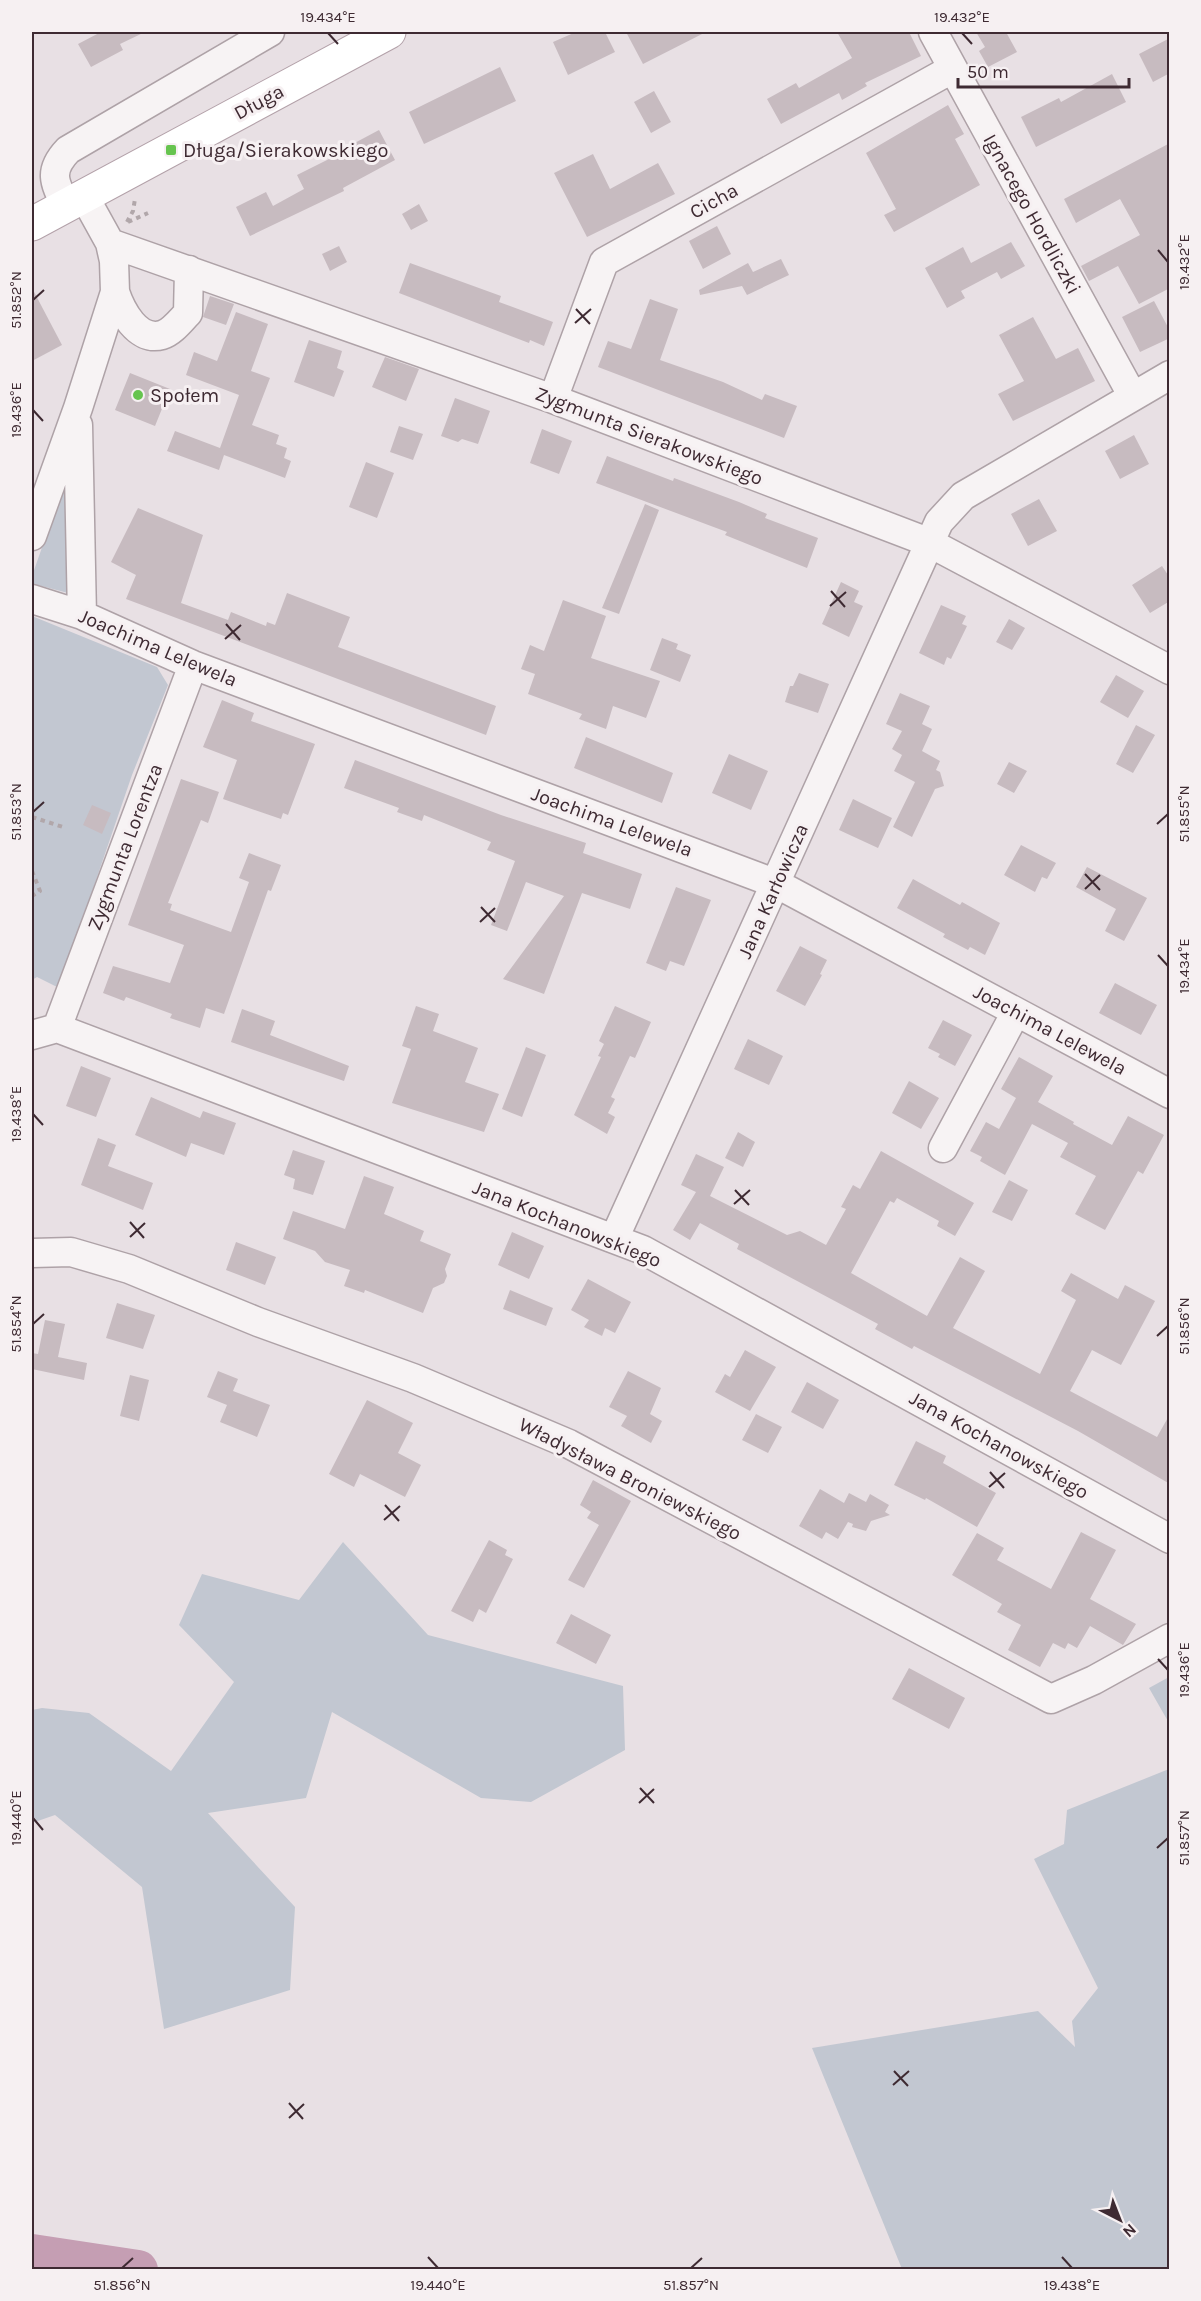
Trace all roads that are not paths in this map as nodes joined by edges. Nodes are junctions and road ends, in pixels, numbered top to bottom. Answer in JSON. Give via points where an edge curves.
{"nodes":[{"id":1,"x":270,"y":32,"type":"edge"},
{"id":2,"x":389,"y":32,"type":"edge"},
{"id":3,"x":933,"y":32,"type":"edge"},
{"id":4,"x":952,"y":69,"type":"junction"},
{"id":5,"x":75,"y":201,"type":"junction"},
{"id":6,"x":32,"y":224,"type":"edge"},
{"id":7,"x":119,"y":233,"type":"junction"},
{"id":8,"x":189,"y":270,"type":"junction"},
{"id":9,"x":115,"y":292,"type":"junction"},
{"id":10,"x":1170,"y":375,"type":"edge"},
{"id":11,"x":1132,"y":395,"type":"junction"},
{"id":12,"x":553,"y":399,"type":"junction"},
{"id":13,"x":78,"y":408,"type":"junction"},
{"id":14,"x":32,"y":536,"type":"edge"},
{"id":15,"x":928,"y":542,"type":"junction"},
{"id":16,"x":32,"y":599,"type":"edge"},
{"id":17,"x":82,"y":615,"type":"junction"},
{"id":18,"x":194,"y":665,"type":"junction"},
{"id":19,"x":1170,"y":670,"type":"edge"},
{"id":20,"x":777,"y":884,"type":"junction"},
{"id":21,"x":1016,"y":1012,"type":"junction"},
{"id":22,"x":44,"y":1032,"type":"edge"},
{"id":23,"x":1170,"y":1094,"type":"edge"},
{"id":24,"x":943,"y":1148,"type":"dead end"},
{"id":25,"x":614,"y":1239,"type":"junction"},
{"id":26,"x":32,"y":1253,"type":"edge"},
{"id":27,"x":1170,"y":1539,"type":"edge"},
{"id":28,"x":1170,"y":1638,"type":"edge"}],
"edges":[{"from":1,"to":5,"type":"street","via":[[68,150],[59,159],[54,182]]},
{"from":2,"to":5,"type":"main road","name":"Długa"},
{"from":3,"to":4,"type":"street","name":"Ignacego Hordliczki"},
{"from":4,"to":11,"type":"street","name":"Ignacego Hordliczki"},
{"from":4,"to":12,"type":"street","name":"Cicha","via":[[604,262]]},
{"from":5,"to":6,"type":"main road","name":"Długa"},
{"from":5,"to":7,"type":"street"},
{"from":7,"to":8,"type":"street","name":"Zygmunta Sierakowskiego"},
{"from":7,"to":9,"type":"street","via":[[114,261]]},
{"from":8,"to":9,"type":"street","via":[[188,313],[161,335],[135,327]]},
{"from":8,"to":12,"type":"street","name":"Zygmunta Sierakowskiego"},
{"from":9,"to":13,"type":"street"},
{"from":10,"to":11,"type":"street","name":"Jana Karłowicza"},
{"from":11,"to":15,"type":"street","name":"Jana Karłowicza","via":[[963,496],[950,507]]},
{"from":12,"to":15,"type":"street","name":"Zygmunta Sierakowskiego"},
{"from":13,"to":14,"type":"street"},
{"from":13,"to":17,"type":"street"},
{"from":15,"to":19,"type":"street","name":"Zygmunta Sierakowskiego"},
{"from":15,"to":20,"type":"street","name":"Jana Karłowicza"},
{"from":16,"to":17,"type":"street","name":"Joachima Lelewela"},
{"from":17,"to":18,"type":"street","name":"Joachima Lelewela"},
{"from":18,"to":20,"type":"street","name":"Joachima Lelewela"},
{"from":18,"to":22,"type":"street","name":"Zygmunta Lorentza"},
{"from":20,"to":21,"type":"street","name":"Joachima Lelewela"},
{"from":20,"to":25,"type":"street","name":"Jana Karłowicza"},
{"from":21,"to":23,"type":"street","name":"Joachima Lelewela"},
{"from":21,"to":24,"type":"street"},
{"from":22,"to":25,"type":"street","name":"Jana Kochanowskiego"},
{"from":25,"to":27,"type":"street","name":"Jana Kochanowskiego","via":[[653,1256]]},
{"from":26,"to":28,"type":"street","name":"Władysława Broniewskiego","via":[[71,1252],[129,1269],[258,1322],[413,1378],[569,1444],[1051,1699]]}]}
